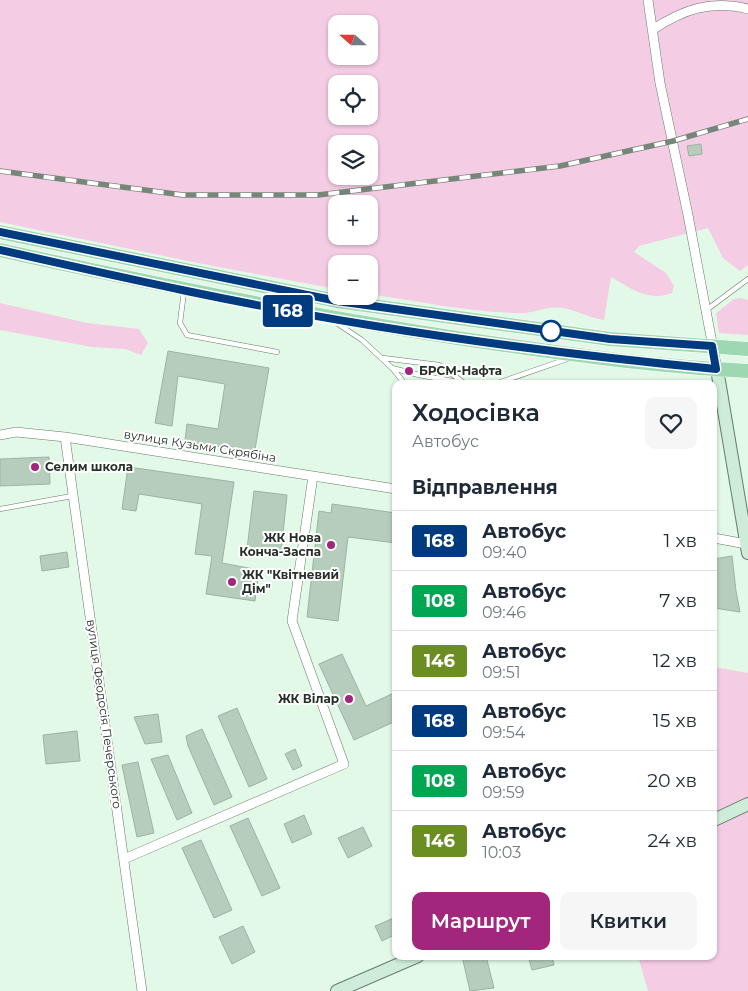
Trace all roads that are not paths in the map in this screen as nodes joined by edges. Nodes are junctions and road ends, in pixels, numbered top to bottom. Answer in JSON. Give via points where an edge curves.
{"nodes":[{"id":1,"x":648,"y":0,"type":"edge"},
{"id":2,"x":748,"y":10,"type":"edge"},
{"id":3,"x":652,"y":30,"type":"junction"},
{"id":4,"x":0,"y":232,"type":"edge"},
{"id":5,"x":0,"y":250,"type":"edge"},
{"id":6,"x":748,"y":279,"type":"edge"},
{"id":7,"x":743,"y":283,"type":"junction"},
{"id":8,"x":748,"y":288,"type":"edge"},
{"id":9,"x":184,"y":291,"type":"junction"},
{"id":10,"x":705,"y":311,"type":"junction"},
{"id":11,"x":331,"y":319,"type":"junction"},
{"id":12,"x":712,"y":346,"type":"junction"},
{"id":13,"x":748,"y":349,"type":"edge"},
{"id":14,"x":277,"y":352,"type":"dead end"},
{"id":15,"x":577,"y":355,"type":"junction"},
{"id":16,"x":382,"y":358,"type":"junction"},
{"id":17,"x":392,"y":368,"type":"junction"},
{"id":18,"x":716,"y":369,"type":"junction"},
{"id":19,"x":748,"y":371,"type":"edge"},
{"id":20,"x":402,"y":380,"type":"edge"},
{"id":21,"x":442,"y":380,"type":"edge"},
{"id":22,"x":459,"y":380,"type":"edge"},
{"id":23,"x":506,"y":380,"type":"edge"},
{"id":24,"x":0,"y":435,"type":"edge"},
{"id":25,"x":65,"y":437,"type":"junction"},
{"id":26,"x":313,"y":476,"type":"junction"},
{"id":27,"x":392,"y":488,"type":"edge"},
{"id":28,"x":73,"y":496,"type":"junction"},
{"id":29,"x":0,"y":509,"type":"edge"},
{"id":30,"x":717,"y":539,"type":"edge"},
{"id":31,"x":747,"y":548,"type":"edge"},
{"id":32,"x":748,"y":804,"type":"edge"},
{"id":33,"x":717,"y":819,"type":"edge"},
{"id":34,"x":124,"y":860,"type":"junction"},
{"id":35,"x":410,"y":960,"type":"edge"},
{"id":36,"x":142,"y":991,"type":"edge"},
{"id":37,"x":337,"y":991,"type":"edge"}],
"edges":[{"from":1,"to":3,"type":"street"},
{"from":2,"to":3,"type":"street","via":[[707,4],[677,13]]},
{"from":3,"to":10,"type":"street"},
{"from":4,"to":12,"type":"main road","via":[[337,301],[610,339]]},
{"from":5,"to":9,"type":"main road"},
{"from":6,"to":7,"type":"lane"},
{"from":7,"to":8,"type":"lane"},
{"from":7,"to":10,"type":"lane"},
{"from":9,"to":11,"type":"main road"},
{"from":9,"to":14,"type":"lane","via":[[180,323],[187,334]]},
{"from":10,"to":12,"type":"street"},
{"from":11,"to":15,"type":"main road"},
{"from":11,"to":16,"type":"lane"},
{"from":12,"to":13,"type":"main road"},
{"from":12,"to":18,"type":"street"},
{"from":15,"to":18,"type":"main road"},
{"from":15,"to":23,"type":"lane"},
{"from":16,"to":17,"type":"lane"},
{"from":16,"to":22,"type":"lane","via":[[439,365]]},
{"from":17,"to":20,"type":"lane"},
{"from":17,"to":21,"type":"lane"},
{"from":18,"to":19,"type":"main road"},
{"from":18,"to":31,"type":"street"},
{"from":24,"to":25,"type":"street","name":"вулиця Кузьми Скрябіна","via":[[16,432]]},
{"from":25,"to":26,"type":"street","name":"вулиця Кузьми Скрябіна"},
{"from":25,"to":28,"type":"street","name":"вулиця Феодосія Печерського"},
{"from":26,"to":27,"type":"street","name":"вулиця Кузьми Скрябіна"},
{"from":26,"to":34,"type":"street","via":[[292,621],[344,764]]},
{"from":28,"to":29,"type":"lane"},
{"from":28,"to":34,"type":"street","name":"вулиця Феодосія Печерського"},
{"from":30,"to":31,"type":"street"},
{"from":32,"to":33,"type":"street"},
{"from":34,"to":36,"type":"street","name":"вулиця Феодосія Печерського"},
{"from":35,"to":37,"type":"street"}]}
